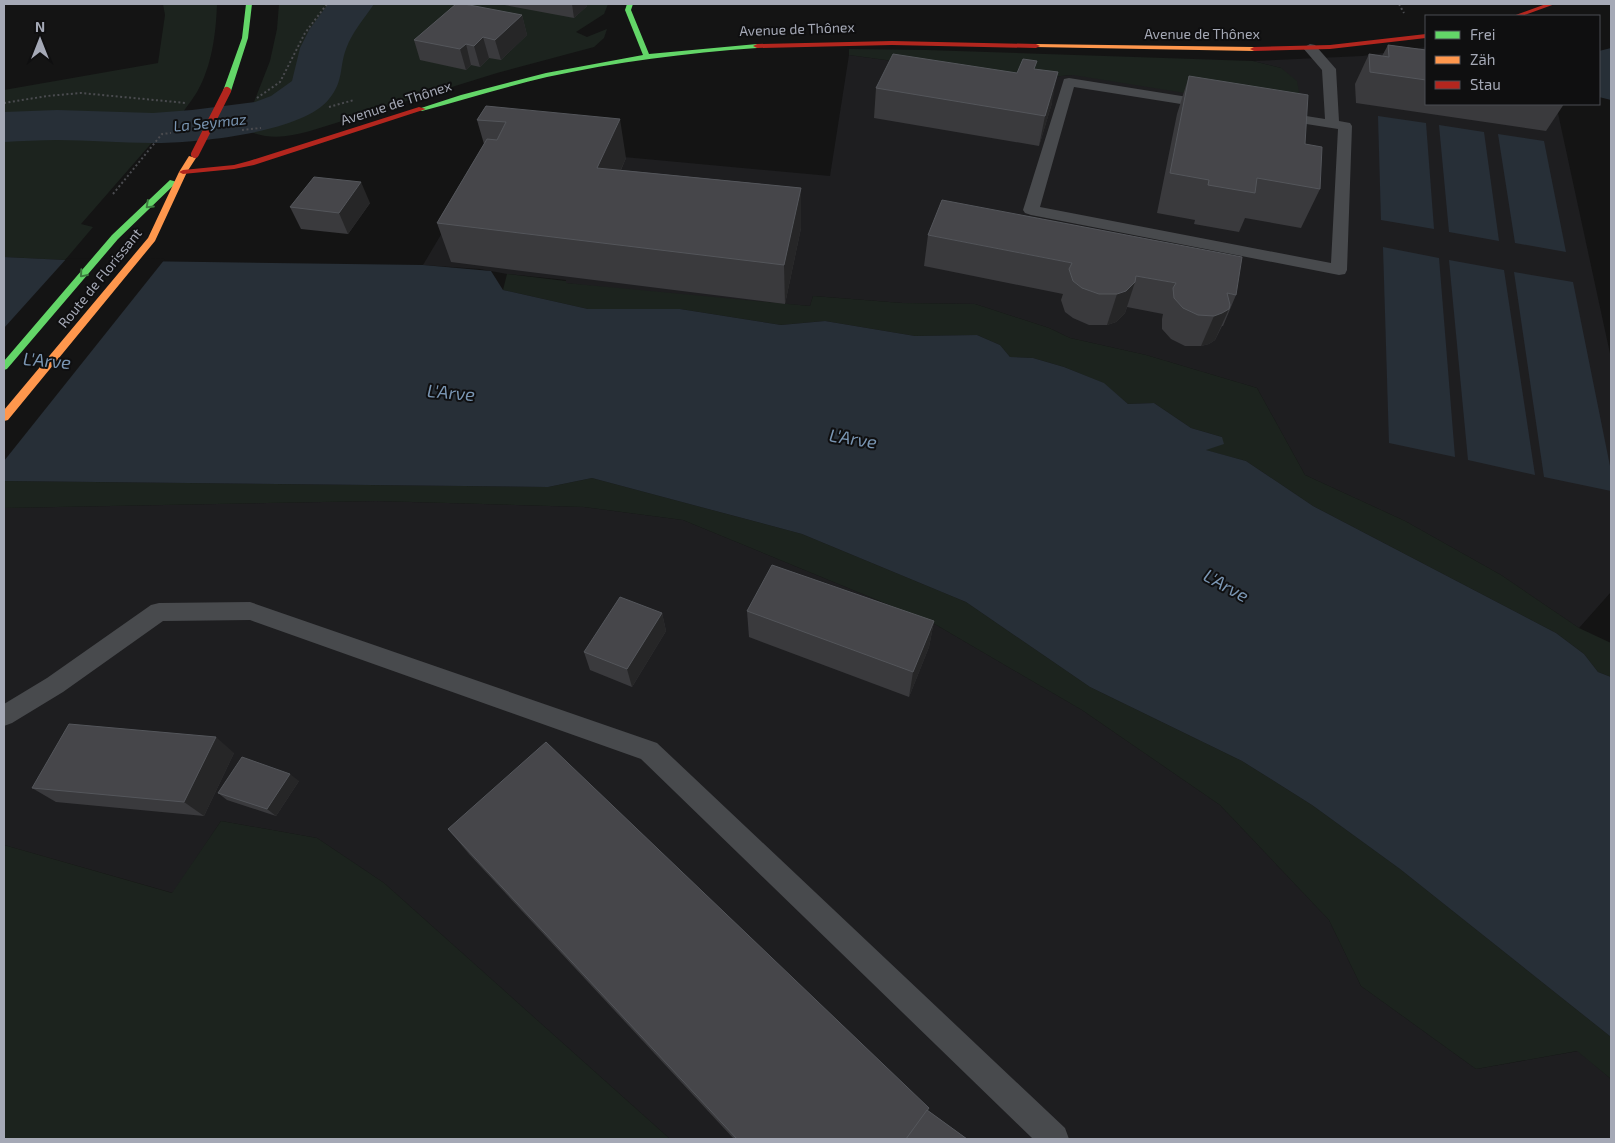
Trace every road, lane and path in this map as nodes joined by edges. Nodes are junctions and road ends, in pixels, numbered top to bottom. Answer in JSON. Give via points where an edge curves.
{"nodes":[{"id":1,"x":249,"y":4,"type":"edge"},
{"id":2,"x":630,"y":4,"type":"edge"},
{"id":3,"x":1552,"y":4,"type":"edge"},
{"id":4,"x":1519,"y":15,"type":"edge"},
{"id":5,"x":1425,"y":36,"type":"edge"},
{"id":6,"x":1310,"y":48,"type":"junction"},
{"id":7,"x":646,"y":54,"type":"junction"},
{"id":8,"x":360,"y":99,"type":"dead end"},
{"id":9,"x":157,"y":102,"type":"dead end"},
{"id":10,"x":4,"y":103,"type":"edge"},
{"id":11,"x":321,"y":110,"type":"dead end"},
{"id":12,"x":1332,"y":124,"type":"junction"},
{"id":13,"x":268,"y":127,"type":"dead end"},
{"id":14,"x":238,"y":130,"type":"dead end"},
{"id":15,"x":172,"y":134,"type":"dead end"},
{"id":16,"x":152,"y":148,"type":"dead end"},
{"id":17,"x":183,"y":172,"type":"junction"},
{"id":18,"x":7,"y":363,"type":"edge"},
{"id":19,"x":4,"y":417,"type":"edge"},
{"id":20,"x":4,"y":716,"type":"edge"},
{"id":21,"x":1054,"y":1139,"type":"edge"}],
"edges":[{"from":1,"to":17,"type":"main road","name":"Route de Florissant","bridge":true,"via":[[244,44],[227,91]]},
{"from":2,"to":7,"type":"main road","via":[[628,10]]},
{"from":3,"to":4,"type":"main road"},
{"from":5,"to":6,"type":"main road","name":"Avenue de Thônex"},
{"from":6,"to":7,"type":"main road","name":"Avenue de Thônex","via":[[1144,49],[831,42]]},
{"from":6,"to":12,"type":"lane","via":[[1329,69]]},
{"from":7,"to":17,"type":"main road","name":"Avenue de Thônex","via":[[496,88],[250,163]]},
{"from":8,"to":11,"type":"path"},
{"from":9,"to":10,"type":"path","via":[[90,93]]},
{"from":12,"to":12,"type":"lane","via":[[1069,82],[1031,210],[1339,270],[1346,126]]},
{"from":13,"to":14,"type":"path"},
{"from":15,"to":16,"type":"path","via":[[162,134]]},
{"from":17,"to":18,"type":"main road","name":"Route de Florissant","one_way":true,"via":[[115,237]]},
{"from":17,"to":19,"type":"main road","name":"Route de Florissant","via":[[152,239]]},
{"from":20,"to":21,"type":"lane","via":[[55,685],[159,612],[250,611],[649,751]]}]}
